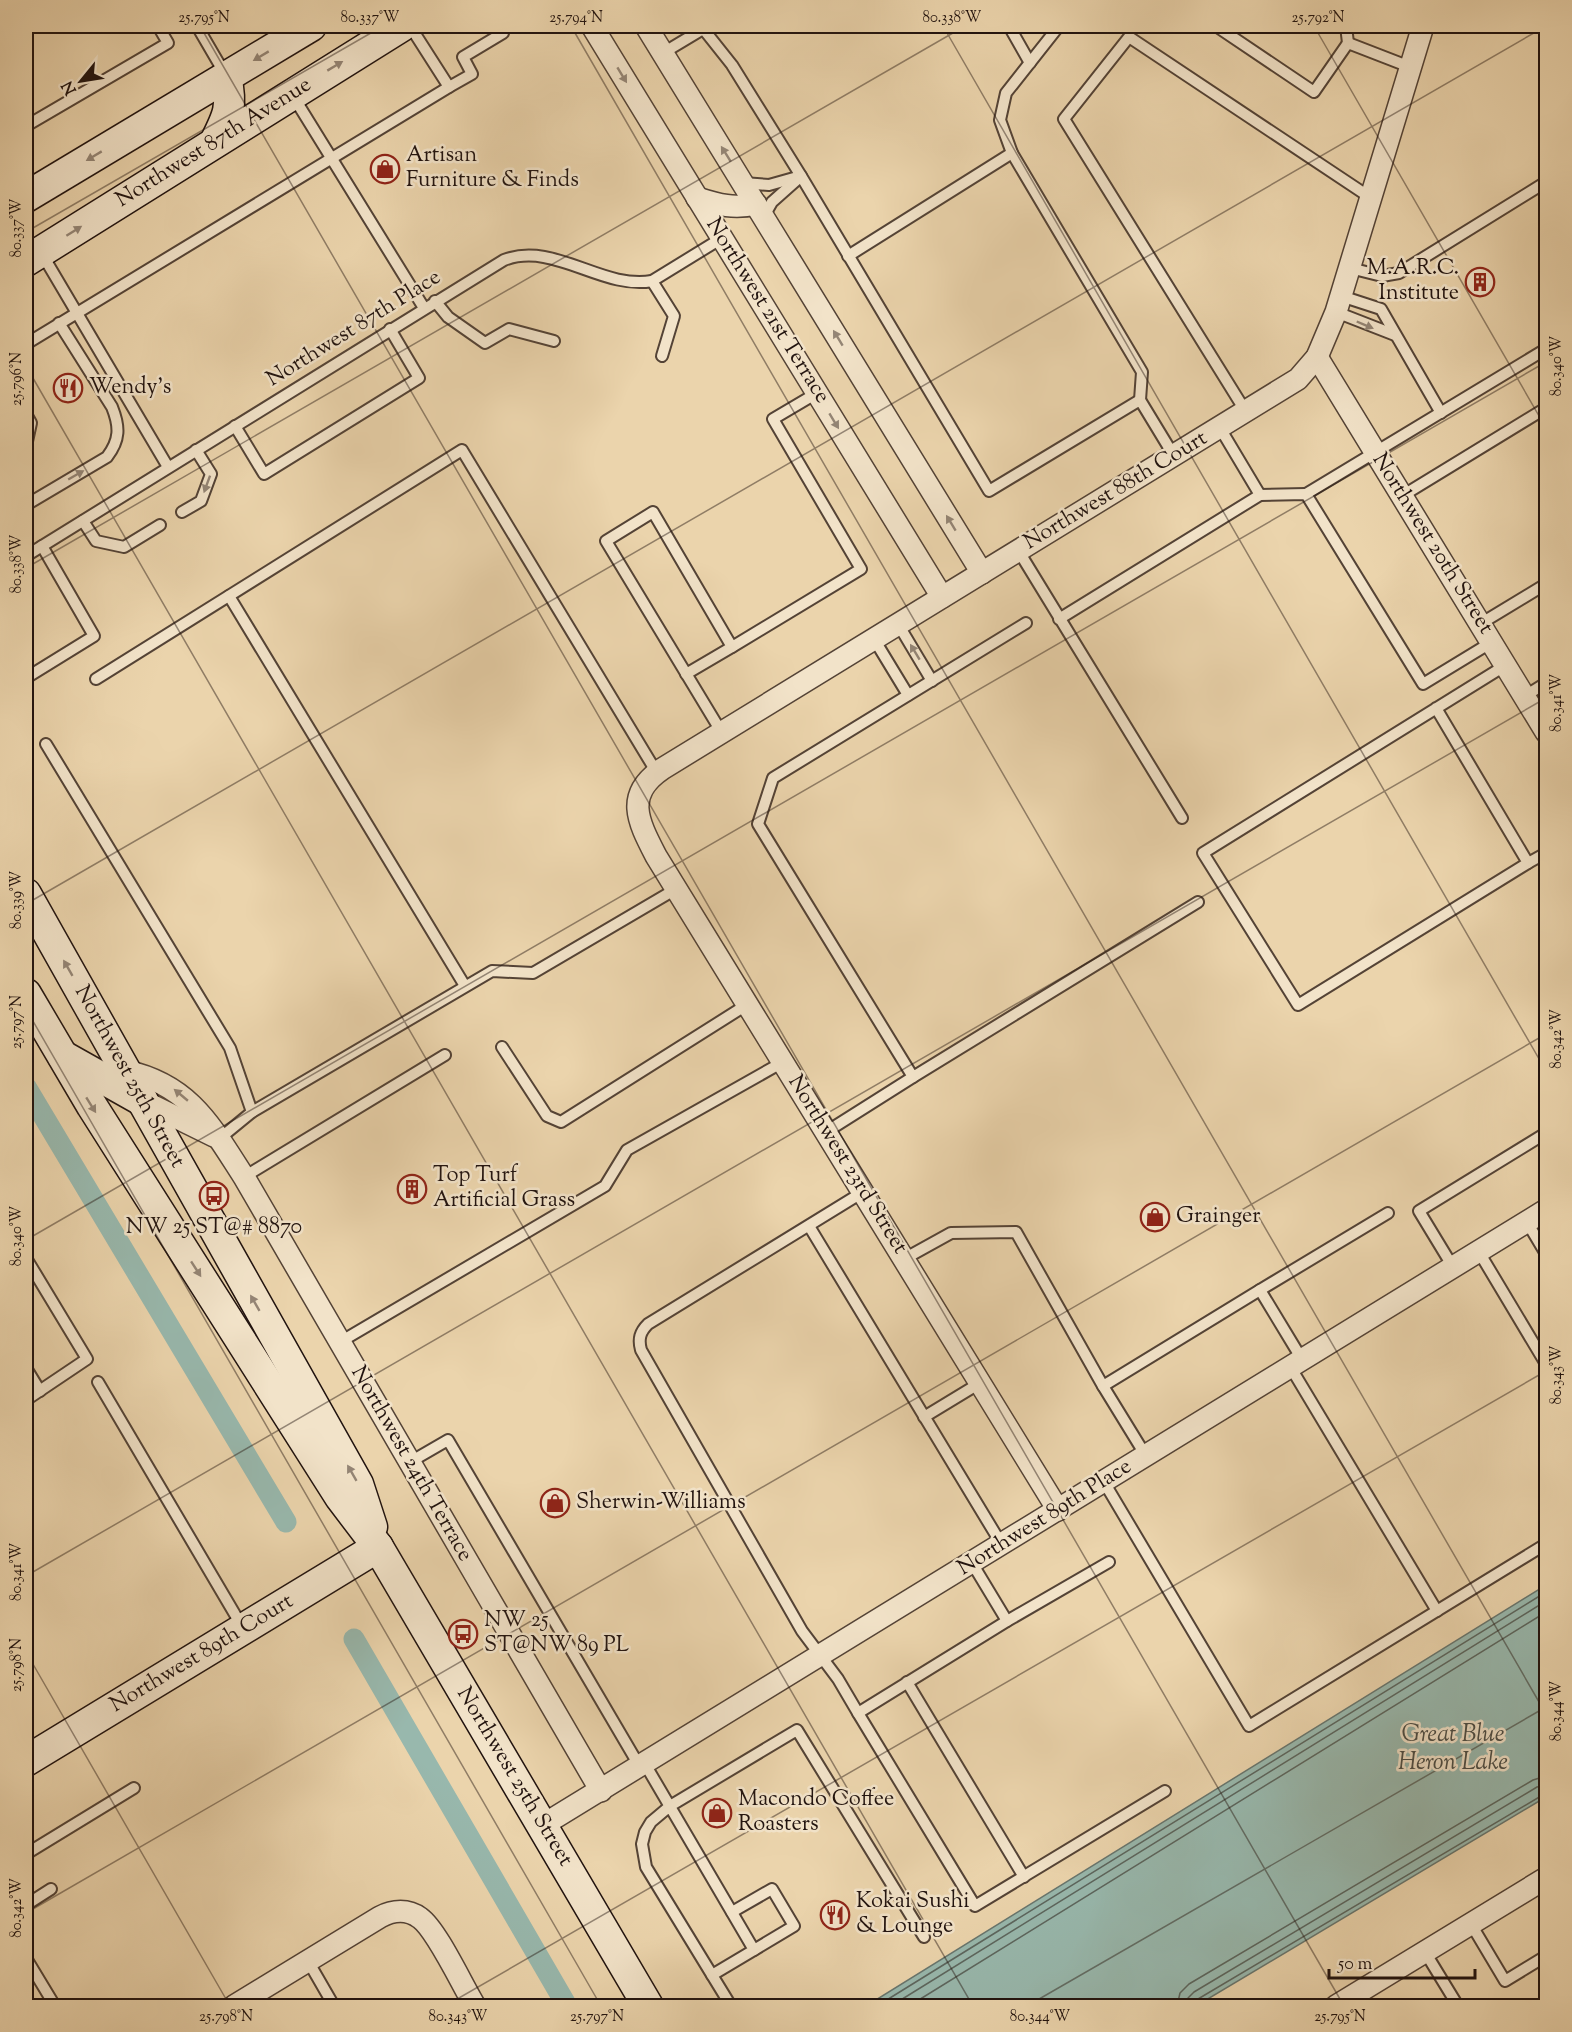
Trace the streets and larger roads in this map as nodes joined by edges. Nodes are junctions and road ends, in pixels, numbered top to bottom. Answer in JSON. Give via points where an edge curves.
{"nodes":[{"id":1,"x":311,"y":26,"type":"edge"},
{"id":2,"x":402,"y":26,"type":"edge"},
{"id":3,"x":592,"y":26,"type":"edge"},
{"id":4,"x":646,"y":26,"type":"edge"},
{"id":5,"x":1423,"y":26,"type":"edge"},
{"id":6,"x":226,"y":77,"type":"junction"},
{"id":7,"x":215,"y":142,"type":"junction"},
{"id":8,"x":26,"y":197,"type":"edge"},
{"id":9,"x":697,"y":198,"type":"junction"},
{"id":10,"x":760,"y":210,"type":"junction"},
{"id":11,"x":33,"y":256,"type":"edge"},
{"id":12,"x":1317,"y":357,"type":"junction"},
{"id":13,"x":982,"y":573,"type":"junction"},
{"id":14,"x":942,"y":597,"type":"junction"},
{"id":15,"x":1546,"y":732,"type":"edge"},
{"id":16,"x":639,"y":819,"type":"joint"},
{"id":17,"x":26,"y":894,"type":"edge"},
{"id":18,"x":26,"y":994,"type":"edge"},
{"id":19,"x":61,"y":1054,"type":"junction"},
{"id":20,"x":126,"y":1071,"type":"junction"},
{"id":21,"x":143,"y":1101,"type":"junction"},
{"id":22,"x":219,"y":1139,"type":"junction"},
{"id":23,"x":1546,"y":1210,"type":"edge"},
{"id":24,"x":1058,"y":1510,"type":"junction"},
{"id":25,"x":378,"y":1547,"type":"junction"},
{"id":26,"x":26,"y":1761,"type":"edge"},
{"id":27,"x":601,"y":1791,"type":"junction"},
{"id":28,"x":543,"y":1825,"type":"junction"},
{"id":29,"x":1546,"y":1878,"type":"edge"},
{"id":30,"x":1340,"y":2005,"type":"edge"},
{"id":31,"x":234,"y":2007,"type":"edge"},
{"id":32,"x":475,"y":2007,"type":"edge"},
{"id":33,"x":648,"y":2007,"type":"edge"}],
"edges":[{"from":1,"to":6,"type":"main road","one_way":true},
{"from":7,"to":2,"type":"main road","name":"Northwest 87th Avenue","one_way":true},
{"from":3,"to":9,"type":"street","name":"Northwest 21st Terrace","one_way":true},
{"from":10,"to":4,"type":"street","name":"Northwest 21st Terrace","one_way":true},
{"from":5,"to":12,"type":"street","name":"Northwest 88th Court","via":[[1350,268]]},
{"from":6,"to":7,"type":"main road","via":[[232,99]]},
{"from":6,"to":8,"type":"main road","one_way":true},
{"from":11,"to":7,"type":"main road","name":"Northwest 87th Avenue","one_way":true},
{"from":9,"to":10,"type":"street","via":[[725,207]]},
{"from":9,"to":14,"type":"street","name":"Northwest 21st Terrace","one_way":true},
{"from":13,"to":10,"type":"street","name":"Northwest 21st Terrace","one_way":true},
{"from":12,"to":13,"type":"street","name":"Northwest 88th Court","via":[[1298,379]]},
{"from":12,"to":15,"type":"street","name":"Northwest 20th Street"},
{"from":13,"to":14,"type":"street","name":"Northwest 88th Court"},
{"from":14,"to":16,"type":"street","name":"Northwest 88th Court","via":[[657,773],[643,785],[639,795]]},
{"from":16,"to":24,"type":"street","name":"Northwest 23rd Street","via":[[676,889]]},
{"from":20,"to":17,"type":"main road","name":"Northwest 25th Street","one_way":true},
{"from":18,"to":19,"type":"main road","name":"Northwest 25th Street"},
{"from":19,"to":21,"type":"main road"},
{"from":19,"to":25,"type":"main road","name":"Northwest 25th Street","one_way":true,"via":[[340,1497]]},
{"from":20,"to":21,"type":"main road","name":"Northwest 25th Street"},
{"from":22,"to":20,"type":"street","name":"Northwest 24th Terrace","one_way":true,"via":[[180,1092],[148,1076]]},
{"from":21,"to":22,"type":"street"},
{"from":25,"to":21,"type":"main road","name":"Northwest 25th Street","one_way":true,"via":[[358,1484]]},
{"from":22,"to":27,"type":"street","name":"Northwest 24th Terrace"},
{"from":23,"to":24,"type":"street","name":"Northwest 89th Place"},
{"from":24,"to":27,"type":"street","name":"Northwest 89th Place"},
{"from":25,"to":26,"type":"main road","name":"Northwest 89th Court"},
{"from":25,"to":28,"type":"main road","name":"Northwest 25th Street"},
{"from":27,"to":28,"type":"street","name":"Northwest 89th Place"},
{"from":28,"to":33,"type":"main road","name":"Northwest 25th Street"},
{"from":29,"to":30,"type":"street"},
{"from":31,"to":32,"type":"street","via":[[385,1914],[396,1912],[412,1914],[429,1928]]}]}
